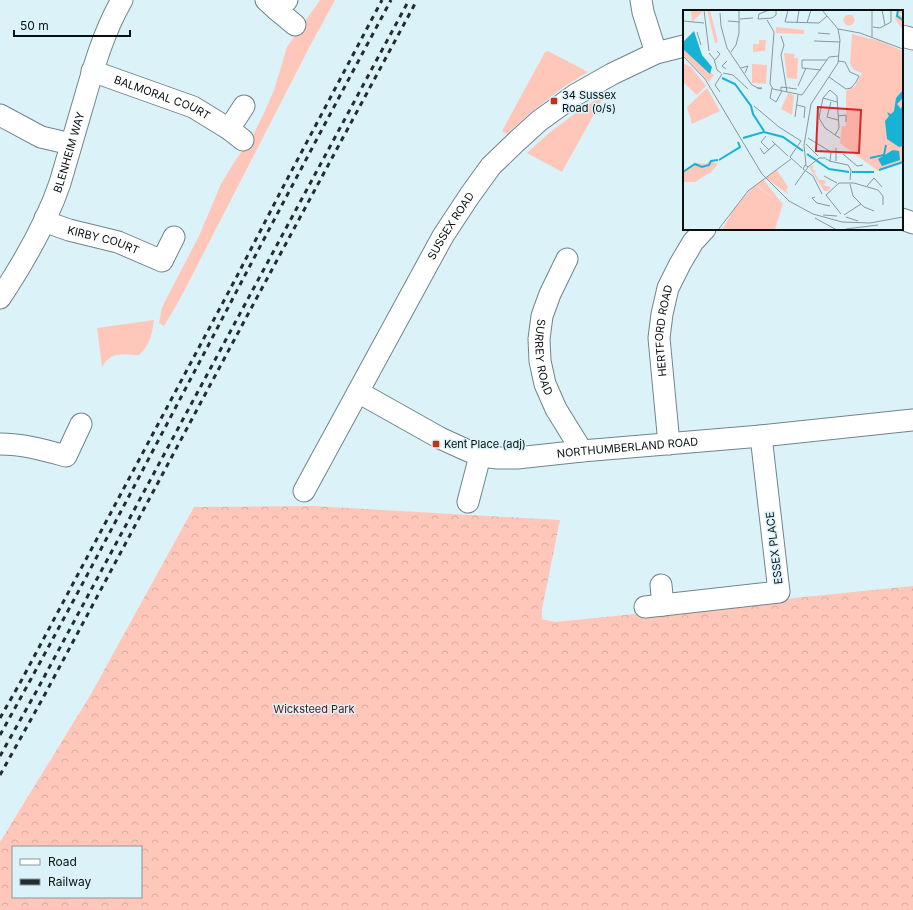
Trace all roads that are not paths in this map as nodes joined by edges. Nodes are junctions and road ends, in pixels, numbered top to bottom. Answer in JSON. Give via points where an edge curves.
{"nodes":[{"id":1,"x":122,"y":0,"type":"edge"},
{"id":2,"x":641,"y":0,"type":"edge"},
{"id":3,"x":277,"y":3,"type":"edge"},
{"id":4,"x":295,"y":26,"type":"dead end"},
{"id":5,"x":903,"y":36,"type":"edge"},
{"id":6,"x":913,"y":39,"type":"edge"},
{"id":7,"x":683,"y":46,"type":"edge"},
{"id":8,"x":656,"y":54,"type":"junction"},
{"id":9,"x":92,"y":72,"type":"junction"},
{"id":10,"x":244,"y":106,"type":"dead end"},
{"id":11,"x":0,"y":115,"type":"edge"},
{"id":12,"x":71,"y":144,"type":"junction"},
{"id":13,"x":45,"y":218,"type":"junction"},
{"id":14,"x":903,"y":219,"type":"edge"},
{"id":15,"x":913,"y":223,"type":"edge"},
{"id":16,"x":704,"y":230,"type":"edge"},
{"id":17,"x":174,"y":237,"type":"dead end"},
{"id":18,"x":567,"y":259,"type":"dead end"},
{"id":19,"x":0,"y":298,"type":"edge"},
{"id":20,"x":358,"y":392,"type":"junction"},
{"id":21,"x":913,"y":420,"type":"edge"},
{"id":22,"x":80,"y":424,"type":"dead end"},
{"id":23,"x":761,"y":436,"type":"junction"},
{"id":24,"x":0,"y":444,"type":"edge"},
{"id":25,"x":669,"y":444,"type":"junction"},
{"id":26,"x":582,"y":451,"type":"junction"},
{"id":27,"x":480,"y":456,"type":"junction"},
{"id":28,"x":304,"y":491,"type":"dead end"},
{"id":29,"x":468,"y":502,"type":"dead end"},
{"id":30,"x":661,"y":585,"type":"dead end"}],
"edges":[{"from":1,"to":9,"type":"street","name":"BLENHEIM WAY"},
{"from":2,"to":8,"type":"street","via":[[642,12]]},
{"from":3,"to":4,"type":"street"},
{"from":5,"to":6,"type":"street"},
{"from":7,"to":8,"type":"street","name":"SUSSEX ROAD"},
{"from":8,"to":20,"type":"street","name":"SUSSEX ROAD","via":[[612,74],[575,95],[539,122],[491,166],[443,236]]},
{"from":9,"to":10,"type":"street","name":"BALMORAL COURT","via":[[193,107],[236,134]]},
{"from":9,"to":12,"type":"street","name":"BLENHEIM WAY"},
{"from":11,"to":12,"type":"street","via":[[41,137]]},
{"from":12,"to":13,"type":"street","name":"BLENHEIM WAY","via":[[54,201]]},
{"from":13,"to":17,"type":"street","name":"KIRBY COURT","via":[[52,224],[118,242],[169,264]]},
{"from":13,"to":19,"type":"street","name":"BLENHEIM WAY"},
{"from":14,"to":15,"type":"street"},
{"from":16,"to":25,"type":"street","name":"HERTFORD ROAD","via":[[693,242],[680,264],[668,288],[662,314],[659,338]]},
{"from":18,"to":26,"type":"street","name":"SURREY ROAD","via":[[542,316],[540,361],[545,384],[556,409]]},
{"from":20,"to":27,"type":"street","name":"NORTHUMBERLAND ROAD","via":[[440,438]]},
{"from":20,"to":28,"type":"street","name":"SUSSEX ROAD"},
{"from":21,"to":23,"type":"street","name":"NORTHUMBERLAND ROAD"},
{"from":22,"to":24,"type":"street","via":[[71,459],[39,448]]},
{"from":23,"to":25,"type":"street","name":"NORTHUMBERLAND ROAD"},
{"from":23,"to":30,"type":"street","name":"ESSEX PLACE","via":[[779,592],[654,606]]},
{"from":25,"to":26,"type":"street","name":"NORTHUMBERLAND ROAD"},
{"from":26,"to":27,"type":"street","name":"NORTHUMBERLAND ROAD","via":[[517,458]]},
{"from":27,"to":29,"type":"street"}]}
